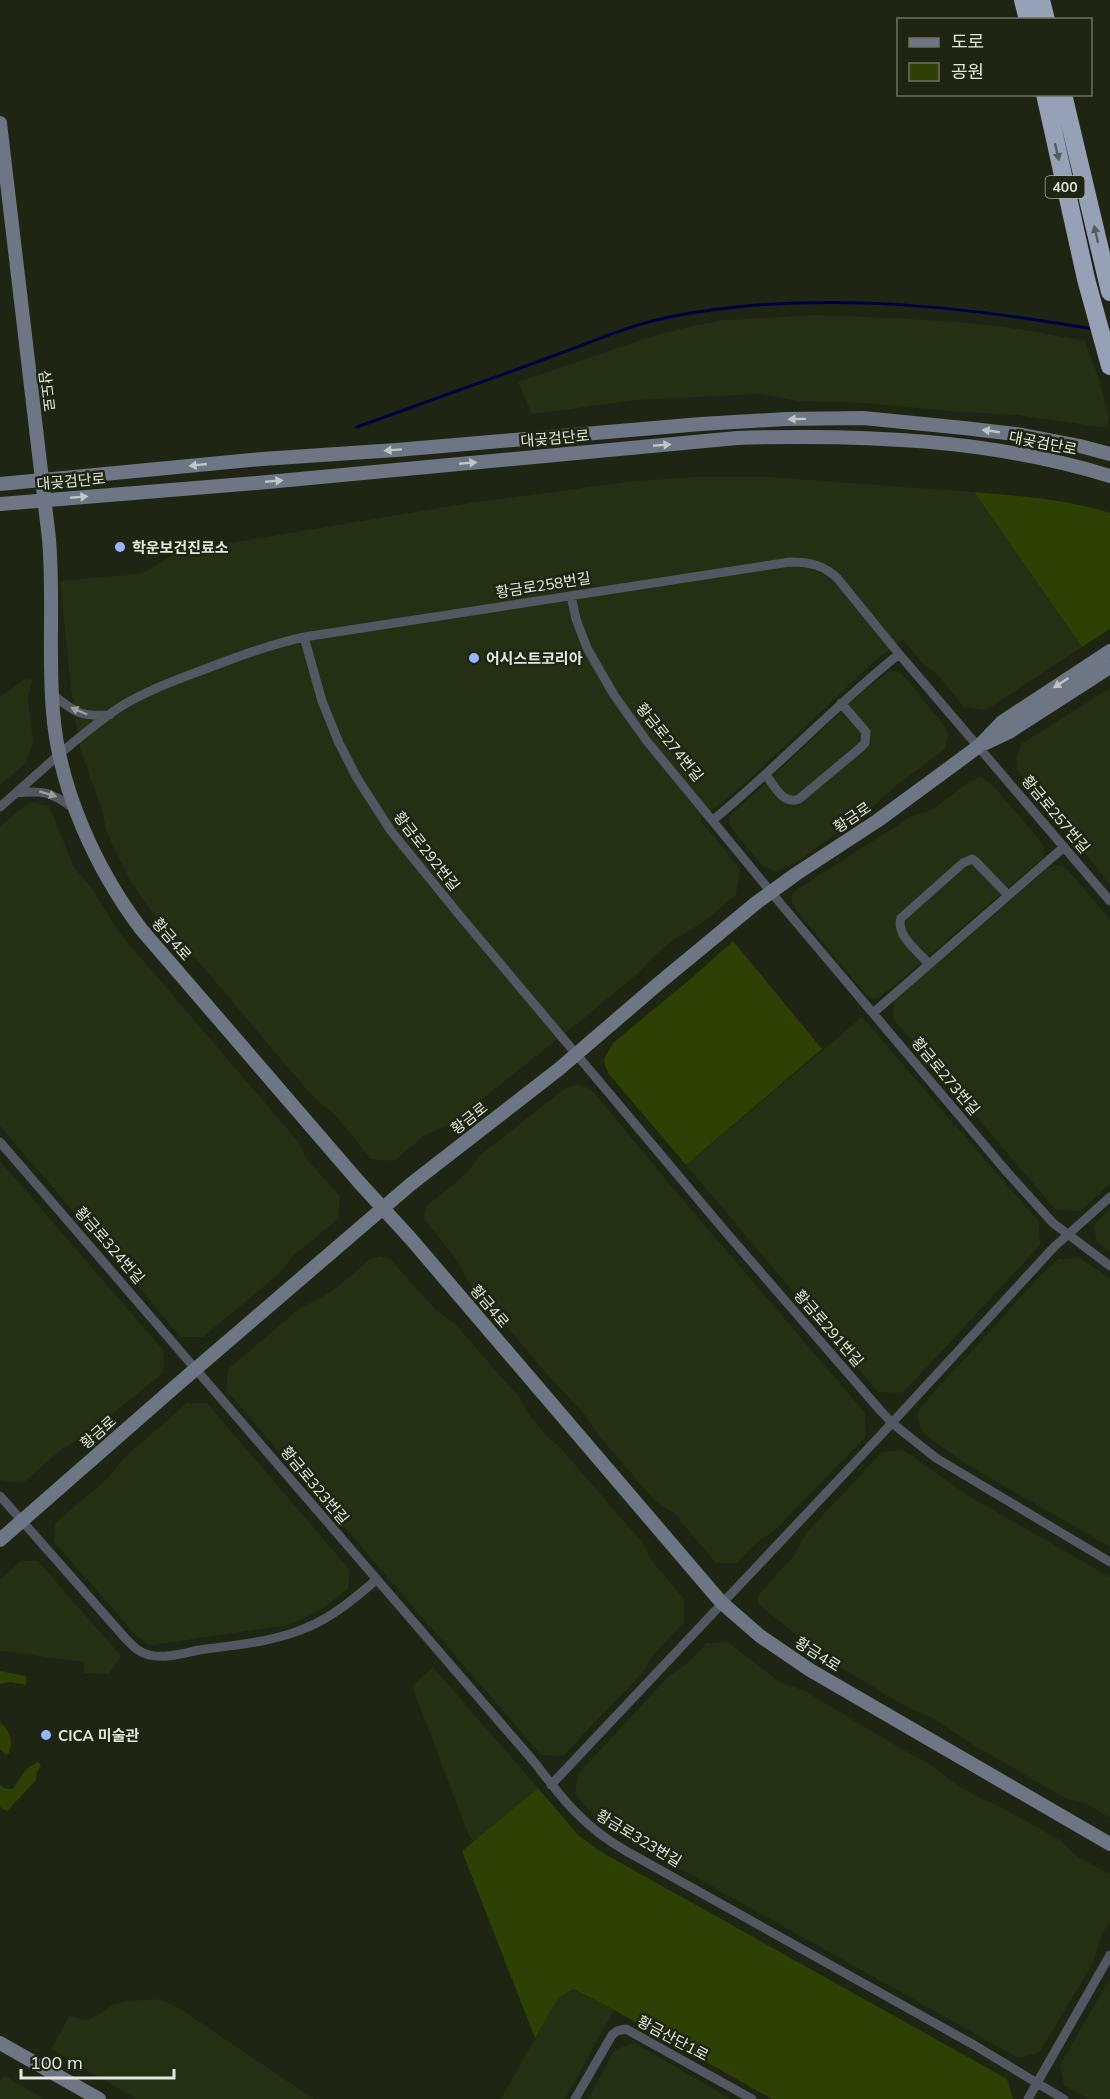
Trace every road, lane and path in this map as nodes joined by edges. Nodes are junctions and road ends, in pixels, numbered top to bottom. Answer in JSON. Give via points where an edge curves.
{"nodes":[{"id":1,"x":1023,"y":0,"type":"edge"},
{"id":2,"x":1041,"y":0,"type":"edge"},
{"id":3,"x":1028,"y":18,"type":"edge"},
{"id":4,"x":1046,"y":18,"type":"edge"},
{"id":5,"x":1045,"y":96,"type":"edge"},
{"id":6,"x":1064,"y":96,"type":"edge"},
{"id":7,"x":0,"y":123,"type":"edge"},
{"id":8,"x":1110,"y":291,"type":"edge"},
{"id":9,"x":1110,"y":366,"type":"edge"},
{"id":10,"x":1110,"y":454,"type":"edge"},
{"id":11,"x":1089,"y":470,"type":"junction"},
{"id":12,"x":1110,"y":476,"type":"edge"},
{"id":13,"x":42,"y":480,"type":"junction"},
{"id":14,"x":1110,"y":483,"type":"edge"},
{"id":15,"x":0,"y":484,"type":"edge"},
{"id":16,"x":44,"y":500,"type":"junction"},
{"id":17,"x":0,"y":504,"type":"edge"},
{"id":18,"x":571,"y":596,"type":"junction"},
{"id":19,"x":52,"y":629,"type":"joint"},
{"id":20,"x":304,"y":637,"type":"junction"},
{"id":21,"x":1110,"y":651,"type":"edge"},
{"id":22,"x":899,"y":654,"type":"junction"},
{"id":23,"x":1110,"y":667,"type":"edge"},
{"id":24,"x":52,"y":694,"type":"junction"},
{"id":25,"x":841,"y":702,"type":"junction"},
{"id":26,"x":110,"y":715,"type":"junction"},
{"id":27,"x":979,"y":746,"type":"junction"},
{"id":28,"x":60,"y":755,"type":"junction"},
{"id":29,"x":766,"y":775,"type":"junction"},
{"id":30,"x":16,"y":793,"type":"junction"},
{"id":31,"x":0,"y":807,"type":"edge"},
{"id":32,"x":75,"y":810,"type":"junction"},
{"id":33,"x":713,"y":820,"type":"junction"},
{"id":34,"x":1064,"y":847,"type":"junction"},
{"id":35,"x":771,"y":892,"type":"junction"},
{"id":36,"x":1008,"y":895,"type":"junction"},
{"id":37,"x":1110,"y":901,"type":"edge"},
{"id":38,"x":928,"y":964,"type":"junction"},
{"id":39,"x":873,"y":1013,"type":"junction"},
{"id":40,"x":576,"y":1054,"type":"junction"},
{"id":41,"x":0,"y":1142,"type":"edge"},
{"id":42,"x":1110,"y":1197,"type":"edge"},
{"id":43,"x":383,"y":1209,"type":"junction"},
{"id":44,"x":1066,"y":1234,"type":"junction"},
{"id":45,"x":1110,"y":1266,"type":"edge"},
{"id":46,"x":196,"y":1369,"type":"junction"},
{"id":47,"x":892,"y":1423,"type":"junction"},
{"id":48,"x":0,"y":1496,"type":"edge"},
{"id":49,"x":21,"y":1521,"type":"junction"},
{"id":50,"x":0,"y":1540,"type":"edge"},
{"id":51,"x":1110,"y":1562,"type":"edge"},
{"id":52,"x":376,"y":1580,"type":"junction"},
{"id":53,"x":721,"y":1602,"type":"junction"},
{"id":54,"x":551,"y":1785,"type":"junction"},
{"id":55,"x":1110,"y":1844,"type":"edge"},
{"id":56,"x":1110,"y":1955,"type":"edge"},
{"id":57,"x":0,"y":2043,"type":"edge"},
{"id":58,"x":1037,"y":2083,"type":"junction"},
{"id":59,"x":99,"y":2099,"type":"edge"},
{"id":60,"x":575,"y":2099,"type":"edge"},
{"id":61,"x":752,"y":2099,"type":"edge"},
{"id":62,"x":1028,"y":2099,"type":"edge"},
{"id":63,"x":1064,"y":2099,"type":"edge"}],
"edges":[{"from":1,"to":3,"type":"highway"},
{"from":2,"to":4,"type":"highway"},
{"from":5,"to":9,"type":"highway","number":"400","one_way":true,"via":[[1086,279]]},
{"from":8,"to":6,"type":"highway","number":"400","one_way":true},
{"from":7,"to":13,"type":"street","name":"삼도로"},
{"from":10,"to":13,"type":"street","name":"대곶검단로","one_way":true,"via":[[1023,435],[964,428],[863,418],[786,419]]},
{"from":11,"to":12,"type":"street","name":"대곶검단로"},
{"from":11,"to":14,"type":"street"},
{"from":16,"to":11,"type":"street","name":"대곶검단로","one_way":true,"via":[[737,438],[817,435],[929,442],[1014,453]]},
{"from":13,"to":15,"type":"street","name":"대곶검단로"},
{"from":13,"to":16,"type":"street","name":"삼도로"},
{"from":16,"to":17,"type":"street","name":"대곶검단로"},
{"from":16,"to":19,"type":"street","name":"삼도로","via":[[52,579]]},
{"from":18,"to":20,"type":"street","name":"황금로258번길"},
{"from":18,"to":22,"type":"street","name":"황금로258번길","via":[[807,562],[830,570]]},
{"from":18,"to":33,"type":"street","name":"황금로274번길","via":[[580,633],[615,695],[646,740]]},
{"from":19,"to":24,"type":"street","name":"황금4로"},
{"from":20,"to":26,"type":"street","name":"황금로258번길","via":[[270,645],[184,677]]},
{"from":20,"to":40,"type":"street","name":"황금로292번길","via":[[330,722],[375,807],[413,859]]},
{"from":21,"to":27,"type":"street","name":"황금로","one_way":true,"via":[[1002,722]]},
{"from":22,"to":25,"type":"street"},
{"from":22,"to":27,"type":"street","name":"황금로258번길"},
{"from":23,"to":27,"type":"street","name":"황금로","via":[[1009,732]]},
{"from":26,"to":24,"type":"street","one_way":true,"via":[[78,713]]},
{"from":24,"to":28,"type":"street","name":"황금4로"},
{"from":25,"to":29,"type":"street"},
{"from":25,"to":29,"type":"street","via":[[866,732],[860,748],[792,802]]},
{"from":26,"to":28,"type":"street","name":"황금로258번길"},
{"from":27,"to":34,"type":"street","name":"황금로257번길"},
{"from":27,"to":35,"type":"street","name":"황금로"},
{"from":28,"to":30,"type":"street"},
{"from":28,"to":32,"type":"street","name":"황금4로"},
{"from":29,"to":33,"type":"street"},
{"from":30,"to":31,"type":"street"},
{"from":30,"to":32,"type":"street","one_way":true,"via":[[47,792]]},
{"from":32,"to":43,"type":"street","name":"황금4로","via":[[101,868],[141,929]]},
{"from":33,"to":35,"type":"street","name":"황금로274번길"},
{"from":34,"to":36,"type":"street"},
{"from":34,"to":37,"type":"street","name":"황금로257번길"},
{"from":35,"to":39,"type":"street","name":"황금로273번길"},
{"from":35,"to":40,"type":"street","name":"황금로"},
{"from":36,"to":38,"type":"street"},
{"from":36,"to":38,"type":"street","via":[[975,861],[963,863],[903,915],[899,923],[901,932]]},
{"from":38,"to":39,"type":"street"},
{"from":39,"to":44,"type":"street","name":"황금로273번길","via":[[1007,1172]]},
{"from":40,"to":43,"type":"street","name":"황금로"},
{"from":40,"to":47,"type":"street","name":"황금로291번길"},
{"from":41,"to":46,"type":"street","name":"황금로324번길"},
{"from":42,"to":44,"type":"street"},
{"from":43,"to":46,"type":"street","name":"황금로"},
{"from":43,"to":53,"type":"street","name":"황금4로"},
{"from":44,"to":45,"type":"street","name":"황금로273번길"},
{"from":44,"to":47,"type":"street"},
{"from":46,"to":49,"type":"street","name":"황금로"},
{"from":46,"to":52,"type":"street","name":"황금로323번길"},
{"from":47,"to":51,"type":"street","name":"황금로291번길","via":[[948,1466]]},
{"from":47,"to":53,"type":"street"},
{"from":48,"to":49,"type":"street"},
{"from":49,"to":50,"type":"street","name":"황금로"},
{"from":49,"to":52,"type":"street","via":[[126,1640],[149,1655],[299,1631],[337,1611]]},
{"from":52,"to":54,"type":"street","name":"황금로323번길"},
{"from":53,"to":54,"type":"street"},
{"from":53,"to":55,"type":"street","name":"황금4로","via":[[760,1636],[810,1670]]},
{"from":54,"to":58,"type":"street","name":"황금로323번길","via":[[585,1823],[610,1842]]},
{"from":56,"to":58,"type":"street"},
{"from":57,"to":59,"type":"street"},
{"from":58,"to":62,"type":"street"},
{"from":58,"to":63,"type":"street","name":"황금로323번길"},
{"from":60,"to":61,"type":"street","name":"황금산단1로","via":[[612,2035],[626,2029]]}]}
